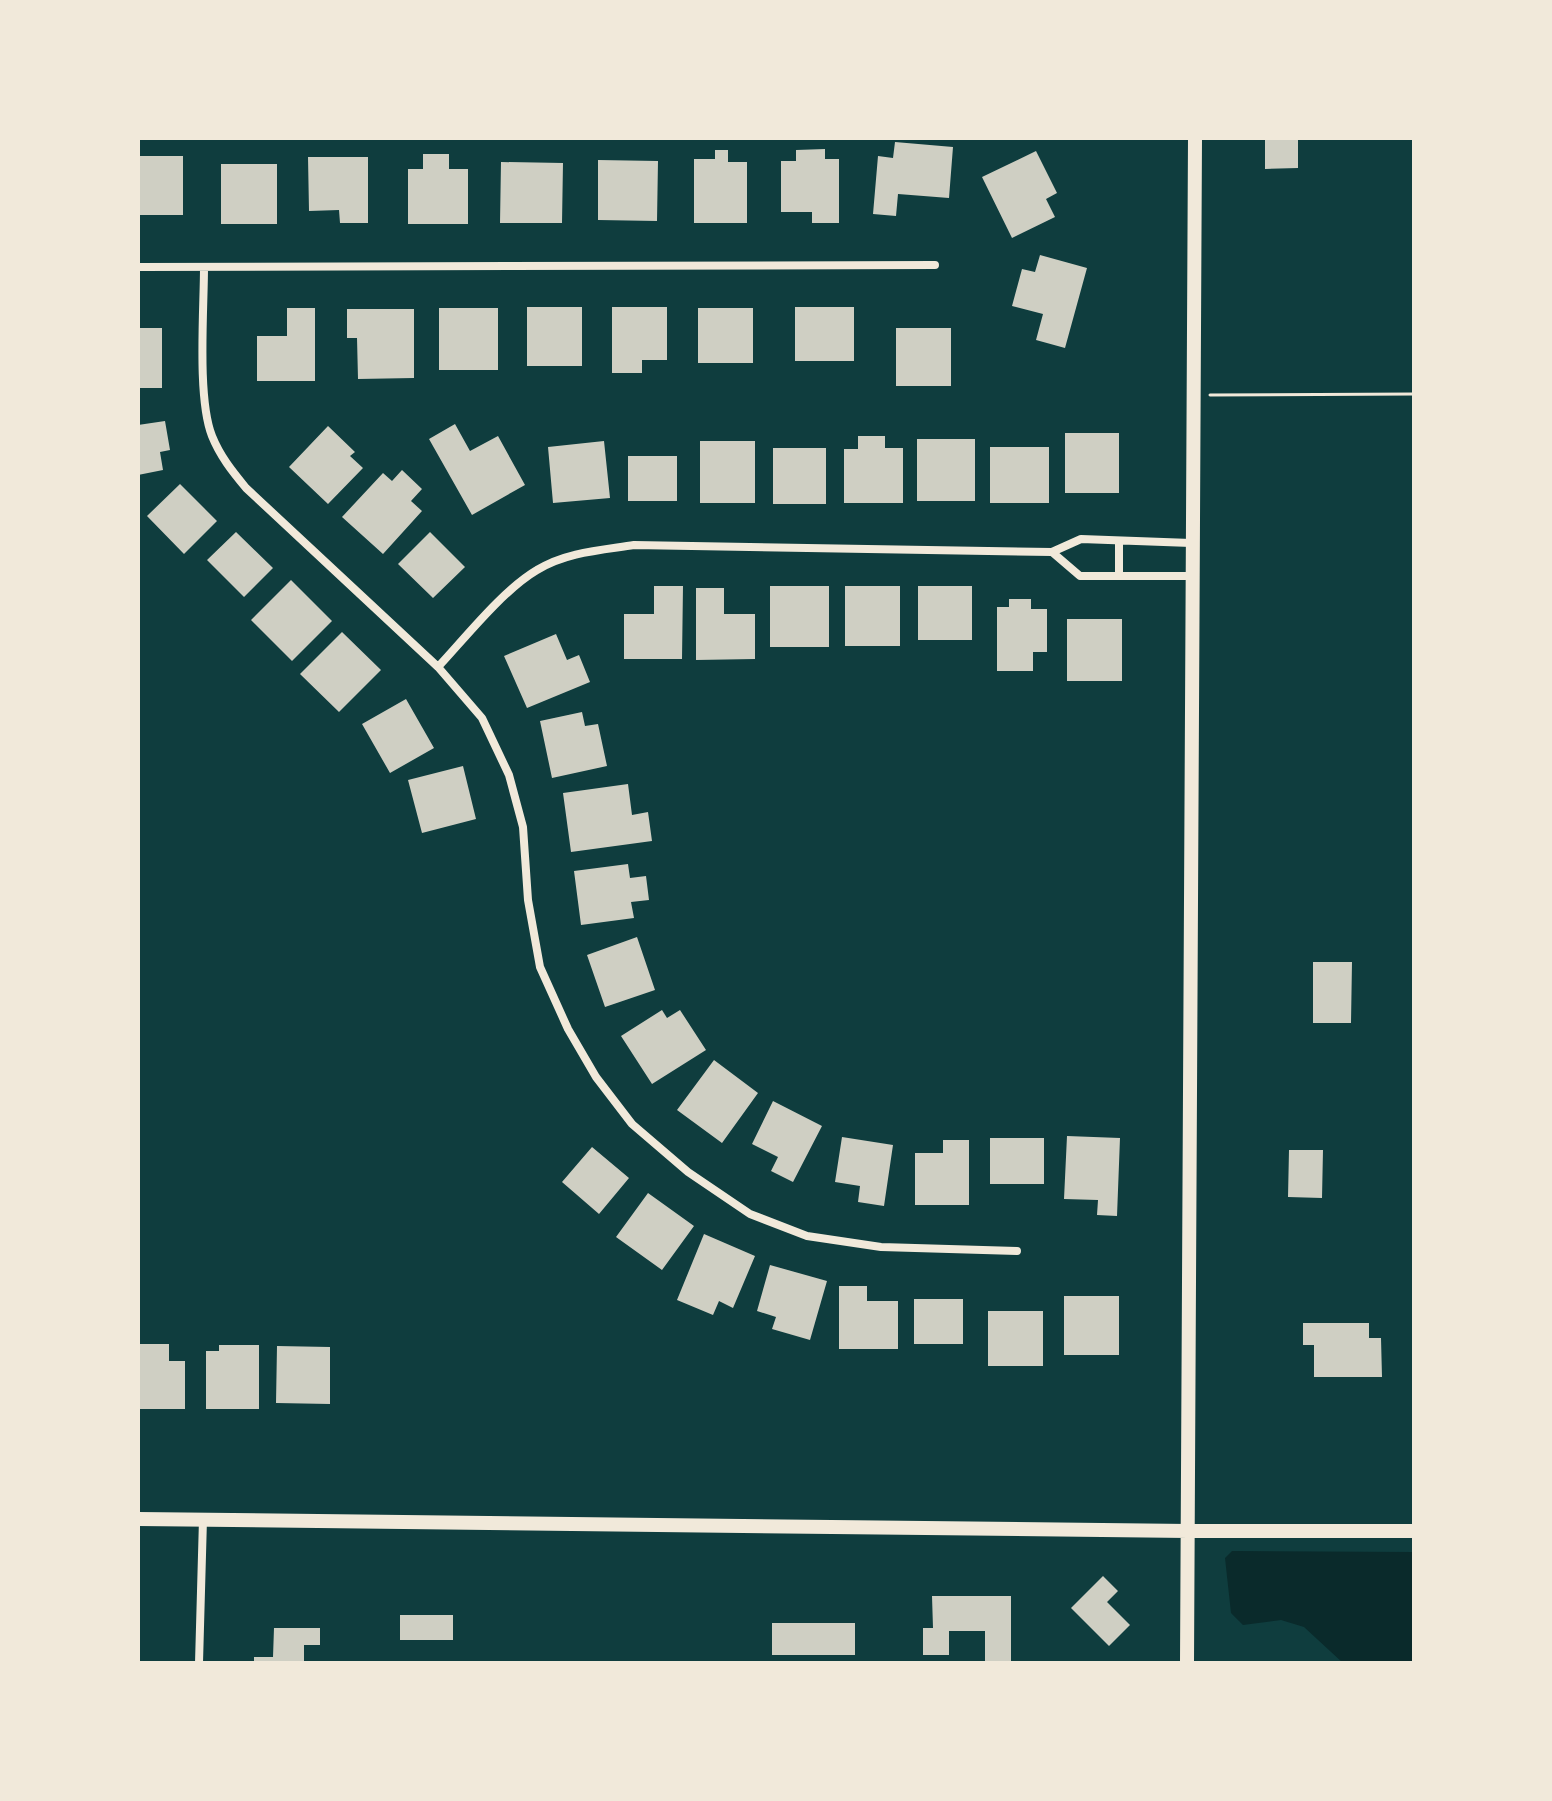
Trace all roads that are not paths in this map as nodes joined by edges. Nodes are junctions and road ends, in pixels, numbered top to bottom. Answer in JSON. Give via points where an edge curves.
{"nodes":[{"id":1,"x":1195,"y":138,"type":"edge"},
{"id":2,"x":935,"y":265,"type":"dead end"},
{"id":3,"x":138,"y":267,"type":"edge"},
{"id":4,"x":204,"y":267,"type":"junction"},
{"id":5,"x":1119,"y":541,"type":"junction"},
{"id":6,"x":1191,"y":543,"type":"junction"},
{"id":7,"x":1052,"y":552,"type":"junction"},
{"id":8,"x":1119,"y":576,"type":"junction"},
{"id":9,"x":1191,"y":576,"type":"junction"},
{"id":10,"x":438,"y":667,"type":"junction"},
{"id":11,"x":1017,"y":1251,"type":"dead end"},
{"id":12,"x":138,"y":1519,"type":"edge"},
{"id":13,"x":203,"y":1519,"type":"junction"},
{"id":14,"x":1188,"y":1531,"type":"junction"},
{"id":15,"x":1414,"y":1531,"type":"edge"},
{"id":16,"x":199,"y":1663,"type":"edge"},
{"id":17,"x":1187,"y":1663,"type":"edge"}],
"edges":[{"from":1,"to":6,"type":"street"},
{"from":2,"to":4,"type":"street"},
{"from":3,"to":4,"type":"street"},
{"from":4,"to":10,"type":"street","via":[[204,404],[225,462],[246,488]]},
{"from":5,"to":6,"type":"street"},
{"from":5,"to":7,"type":"street","via":[[1081,539]]},
{"from":5,"to":8,"type":"street"},
{"from":6,"to":9,"type":"street"},
{"from":7,"to":8,"type":"street","via":[[1080,576]]},
{"from":7,"to":10,"type":"street","via":[[634,545],[574,554],[537,570]]},
{"from":8,"to":9,"type":"street"},
{"from":9,"to":14,"type":"street"},
{"from":10,"to":11,"type":"street","via":[[482,718],[509,775],[523,827],[540,967],[596,1077],[632,1124],[688,1172],[750,1214],[807,1236],[881,1247]]},
{"from":12,"to":13,"type":"street"},
{"from":13,"to":14,"type":"street"},
{"from":13,"to":16,"type":"street"},
{"from":14,"to":15,"type":"street"},
{"from":14,"to":17,"type":"street"}]}
